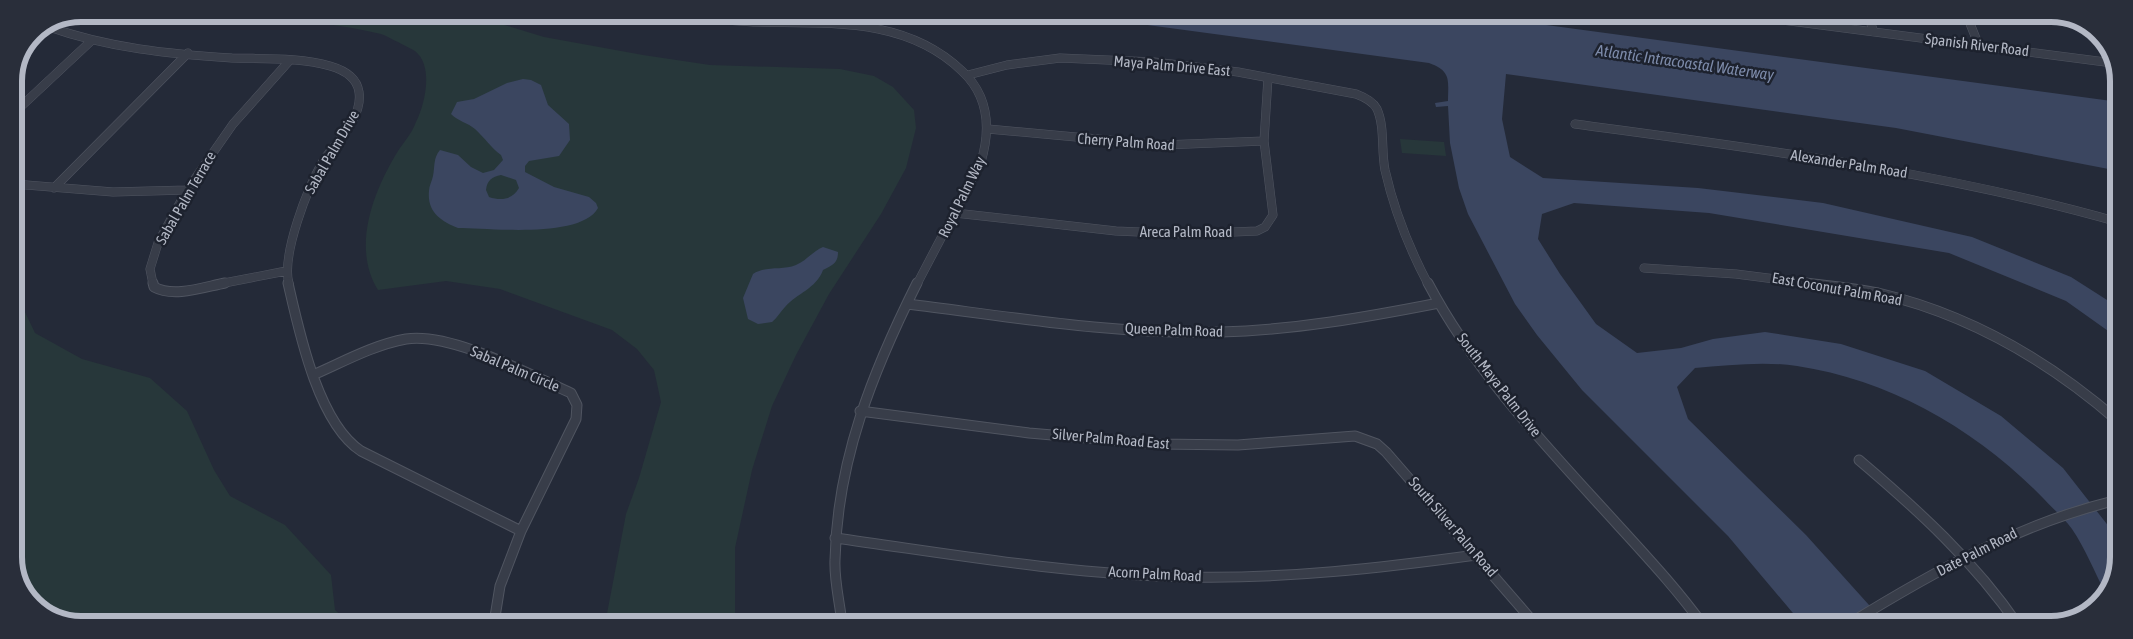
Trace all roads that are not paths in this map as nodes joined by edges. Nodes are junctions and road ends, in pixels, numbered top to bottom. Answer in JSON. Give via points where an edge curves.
{"nodes":[{"id":1,"x":809,"y":23,"type":"edge"},
{"id":2,"x":1813,"y":23,"type":"edge"},
{"id":3,"x":1871,"y":23,"type":"edge"},
{"id":4,"x":1970,"y":23,"type":"edge"},
{"id":5,"x":55,"y":29,"type":"edge"},
{"id":6,"x":1874,"y":32,"type":"junction"},
{"id":7,"x":90,"y":42,"type":"junction"},
{"id":8,"x":1979,"y":46,"type":"junction"},
{"id":9,"x":188,"y":53,"type":"junction"},
{"id":10,"x":290,"y":60,"type":"junction"},
{"id":11,"x":2107,"y":62,"type":"edge"},
{"id":12,"x":968,"y":75,"type":"junction"},
{"id":13,"x":1268,"y":78,"type":"junction"},
{"id":14,"x":1373,"y":103,"type":"joint"},
{"id":15,"x":23,"y":105,"type":"edge"},
{"id":16,"x":1575,"y":124,"type":"dead end"},
{"id":17,"x":988,"y":130,"type":"junction"},
{"id":18,"x":1264,"y":141,"type":"junction"},
{"id":19,"x":23,"y":185,"type":"edge"},
{"id":20,"x":54,"y":188,"type":"junction"},
{"id":21,"x":187,"y":190,"type":"junction"},
{"id":22,"x":955,"y":213,"type":"junction"},
{"id":23,"x":2110,"y":220,"type":"edge"},
{"id":24,"x":1644,"y":268,"type":"dead end"},
{"id":25,"x":286,"y":271,"type":"junction"},
{"id":26,"x":1439,"y":303,"type":"junction"},
{"id":27,"x":908,"y":304,"type":"junction"},
{"id":28,"x":314,"y":374,"type":"junction"},
{"id":29,"x":860,"y":411,"type":"junction"},
{"id":30,"x":2110,"y":414,"type":"edge"},
{"id":31,"x":1363,"y":438,"type":"joint"},
{"id":32,"x":1859,"y":460,"type":"dead end"},
{"id":33,"x":2110,"y":501,"type":"edge"},
{"id":34,"x":521,"y":532,"type":"junction"},
{"id":35,"x":835,"y":538,"type":"junction"},
{"id":36,"x":1476,"y":555,"type":"junction"},
{"id":37,"x":1965,"y":557,"type":"junction"},
{"id":38,"x":1884,"y":602,"type":"joint"},
{"id":39,"x":495,"y":616,"type":"edge"},
{"id":40,"x":841,"y":616,"type":"edge"},
{"id":41,"x":1528,"y":616,"type":"edge"},
{"id":42,"x":1696,"y":616,"type":"edge"},
{"id":43,"x":1861,"y":616,"type":"edge"},
{"id":44,"x":2012,"y":616,"type":"edge"}],
"edges":[{"from":1,"to":12,"type":"street","name":"Royal Palm Way","via":[[879,27],[909,36],[936,48]]},
{"from":2,"to":6,"type":"street","name":"Spanish River Road"},
{"from":3,"to":6,"type":"street"},
{"from":4,"to":8,"type":"street"},
{"from":5,"to":7,"type":"street","name":"Sabal Palm Drive"},
{"from":6,"to":8,"type":"street","name":"Spanish River Road"},
{"from":7,"to":9,"type":"street","name":"Sabal Palm Drive"},
{"from":7,"to":15,"type":"street"},
{"from":8,"to":11,"type":"street","name":"Spanish River Road"},
{"from":9,"to":10,"type":"street","name":"Sabal Palm Drive"},
{"from":9,"to":20,"type":"street"},
{"from":10,"to":21,"type":"street","name":"Sabal Palm Terrace","via":[[222,138]]},
{"from":10,"to":25,"type":"street","name":"Sabal Palm Drive","via":[[341,69],[356,82],[360,96],[354,117],[325,158],[306,195]]},
{"from":12,"to":13,"type":"street","name":"Maya Palm Drive East","via":[[1007,65],[1069,58],[1196,66]]},
{"from":12,"to":17,"type":"street","name":"Royal Palm Way","via":[[981,94]]},
{"from":13,"to":14,"type":"street","name":"Maya Palm Drive East","via":[[1356,94]]},
{"from":13,"to":18,"type":"street","name":"Areca Palm Road"},
{"from":14,"to":26,"type":"street","name":"South Maya Palm Drive","via":[[1379,113],[1385,169],[1400,222]]},
{"from":16,"to":23,"type":"street","name":"Alexander Palm Road","via":[[1882,168],[1992,190]]},
{"from":17,"to":18,"type":"street","name":"Cherry Palm Road","via":[[1163,145]]},
{"from":17,"to":22,"type":"street","name":"Royal Palm Way","via":[[981,162]]},
{"from":18,"to":22,"type":"street","name":"Areca Palm Road","via":[[1273,215],[1271,222],[1257,231],[1151,233]]},
{"from":19,"to":20,"type":"street"},
{"from":20,"to":21,"type":"street","via":[[113,192]]},
{"from":21,"to":25,"type":"street","name":"Sabal Palm Terrace","via":[[158,243],[150,269],[154,287],[163,292],[182,291]]},
{"from":22,"to":27,"type":"street","name":"Royal Palm Way"},
{"from":24,"to":30,"type":"street","name":"East Coconut Palm Road","via":[[1749,274],[1882,294],[1916,304],[1995,337],[2046,364]]},
{"from":25,"to":28,"type":"street","name":"Sabal Palm Drive","via":[[295,327]]},
{"from":26,"to":27,"type":"street","name":"Queen Palm Road","via":[[1302,326],[1205,332],[1107,328]]},
{"from":26,"to":42,"type":"street","name":"South Maya Palm Drive","via":[[1469,350],[1519,414],[1663,573]]},
{"from":27,"to":29,"type":"street","name":"Royal Palm Way","via":[[885,349]]},
{"from":28,"to":34,"type":"street","name":"Sabal Palm Drive","via":[[336,429],[354,448]]},
{"from":28,"to":34,"type":"street","name":"Sabal Palm Circle","via":[[384,344],[429,338],[457,344],[571,393],[578,409],[576,419]]},
{"from":29,"to":31,"type":"street","name":"Silver Palm Road East","via":[[1151,444],[1248,444]]},
{"from":29,"to":35,"type":"street","name":"Royal Palm Way","via":[[846,462]]},
{"from":31,"to":36,"type":"street","name":"South Silver Palm Road","via":[[1386,452]]},
{"from":32,"to":37,"type":"street","via":[[1908,501]]},
{"from":33,"to":37,"type":"street","name":"Date Palm Road","via":[[2000,538]]},
{"from":34,"to":39,"type":"street","via":[[500,586]]},
{"from":35,"to":36,"type":"street","name":"Acorn Palm Road","via":[[1074,569],[1187,577],[1355,571]]},
{"from":35,"to":40,"type":"street","name":"Royal Palm Way","via":[[835,576]]},
{"from":36,"to":41,"type":"street","name":"South Silver Palm Road"},
{"from":37,"to":38,"type":"street","name":"Date Palm Road"},
{"from":37,"to":44,"type":"street"},
{"from":38,"to":43,"type":"street","name":"Date Palm Road"}]}
